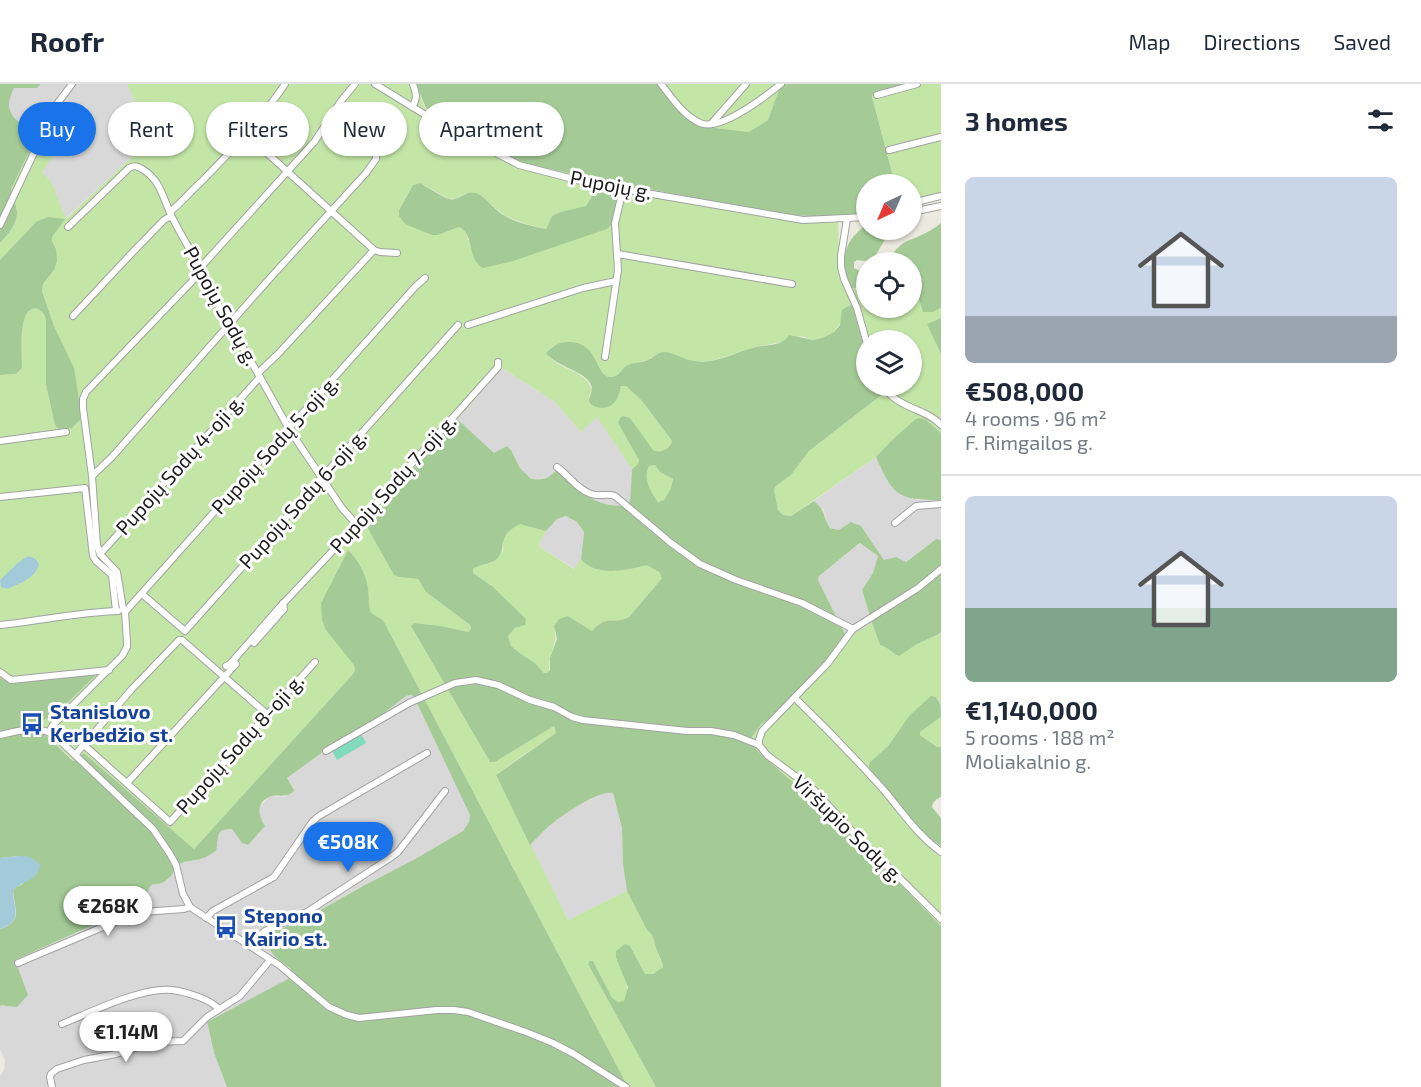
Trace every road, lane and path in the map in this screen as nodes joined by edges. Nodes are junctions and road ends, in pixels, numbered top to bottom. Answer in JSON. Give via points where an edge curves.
{"nodes":[{"id":1,"x":72,"y":84,"type":"edge"},
{"id":2,"x":285,"y":84,"type":"edge"},
{"id":3,"x":355,"y":84,"type":"edge"},
{"id":4,"x":375,"y":84,"type":"edge"},
{"id":5,"x":413,"y":84,"type":"edge"},
{"id":6,"x":661,"y":84,"type":"edge"},
{"id":7,"x":671,"y":84,"type":"edge"},
{"id":8,"x":746,"y":84,"type":"edge"},
{"id":9,"x":782,"y":84,"type":"edge"},
{"id":10,"x":917,"y":84,"type":"edge"},
{"id":11,"x":666,"y":90,"type":"junction"},
{"id":12,"x":877,"y":94,"type":"dead end"},
{"id":13,"x":273,"y":102,"type":"edge"},
{"id":14,"x":412,"y":107,"type":"junction"},
{"id":15,"x":710,"y":125,"type":"junction"},
{"id":16,"x":941,"y":137,"type":"edge"},
{"id":17,"x":889,"y":150,"type":"dead end"},
{"id":18,"x":226,"y":156,"type":"edge"},
{"id":19,"x":270,"y":156,"type":"edge"},
{"id":20,"x":376,"y":156,"type":"edge"},
{"id":21,"x":287,"y":172,"type":"junction"},
{"id":22,"x":623,"y":189,"type":"junction"},
{"id":23,"x":941,"y":196,"type":"edge"},
{"id":24,"x":922,"y":201,"type":"edge"},
{"id":25,"x":941,"y":206,"type":"edge"},
{"id":26,"x":922,"y":210,"type":"edge"},
{"id":27,"x":331,"y":212,"type":"junction"},
{"id":28,"x":171,"y":214,"type":"junction"},
{"id":29,"x":856,"y":218,"type":"edge"},
{"id":30,"x":847,"y":219,"type":"junction"},
{"id":31,"x":0,"y":225,"type":"edge"},
{"id":32,"x":68,"y":227,"type":"dead end"},
{"id":33,"x":374,"y":250,"type":"junction"},
{"id":34,"x":397,"y":253,"type":"dead end"},
{"id":35,"x":618,"y":254,"type":"junction"},
{"id":36,"x":200,"y":270,"type":"junction"},
{"id":37,"x":425,"y":278,"type":"dead end"},
{"id":38,"x":616,"y":281,"type":"junction"},
{"id":39,"x":792,"y":284,"type":"dead end"},
{"id":40,"x":73,"y":316,"type":"dead end"},
{"id":41,"x":230,"y":324,"type":"junction"},
{"id":42,"x":458,"y":325,"type":"dead end"},
{"id":43,"x":468,"y":325,"type":"dead end"},
{"id":44,"x":863,"y":330,"type":"edge"},
{"id":45,"x":605,"y":357,"type":"dead end"},
{"id":46,"x":498,"y":362,"type":"dead end"},
{"id":47,"x":259,"y":375,"type":"junction"},
{"id":48,"x":892,"y":396,"type":"edge"},
{"id":49,"x":941,"y":426,"type":"edge"},
{"id":50,"x":289,"y":429,"type":"junction"},
{"id":51,"x":66,"y":432,"type":"dead end"},
{"id":52,"x":0,"y":441,"type":"edge"},
{"id":53,"x":557,"y":467,"type":"dead end"},
{"id":54,"x":92,"y":476,"type":"junction"},
{"id":55,"x":321,"y":478,"type":"junction"},
{"id":56,"x":0,"y":497,"type":"edge"},
{"id":57,"x":941,"y":504,"type":"edge"},
{"id":58,"x":895,"y":523,"type":"dead end"},
{"id":59,"x":357,"y":525,"type":"junction"},
{"id":60,"x":100,"y":554,"type":"junction"},
{"id":61,"x":941,"y":569,"type":"edge"},
{"id":62,"x":142,"y":594,"type":"junction"},
{"id":63,"x":283,"y":603,"type":"junction"},
{"id":64,"x":116,"y":611,"type":"junction"},
{"id":65,"x":125,"y":612,"type":"junction"},
{"id":66,"x":0,"y":625,"type":"edge"},
{"id":67,"x":853,"y":629,"type":"junction"},
{"id":68,"x":315,"y":662,"type":"dead end"},
{"id":69,"x":226,"y":666,"type":"dead end"},
{"id":70,"x":109,"y":670,"type":"junction"},
{"id":71,"x":0,"y":672,"type":"edge"},
{"id":72,"x":224,"y":677,"type":"junction"},
{"id":73,"x":795,"y":698,"type":"junction"},
{"id":74,"x":267,"y":714,"type":"junction"},
{"id":75,"x":49,"y":732,"type":"junction"},
{"id":76,"x":0,"y":735,"type":"edge"},
{"id":77,"x":84,"y":745,"type":"junction"},
{"id":78,"x":759,"y":745,"type":"junction"},
{"id":79,"x":326,"y":752,"type":"dead end"},
{"id":80,"x":427,"y":753,"type":"dead end"},
{"id":81,"x":75,"y":755,"type":"junction"},
{"id":82,"x":127,"y":783,"type":"junction"},
{"id":83,"x":446,"y":791,"type":"dead end"},
{"id":84,"x":941,"y":852,"type":"edge"},
{"id":85,"x":190,"y":907,"type":"junction"},
{"id":86,"x":206,"y":918,"type":"junction"},
{"id":87,"x":941,"y":919,"type":"edge"},
{"id":88,"x":248,"y":945,"type":"junction"},
{"id":89,"x":270,"y":960,"type":"junction"},
{"id":90,"x":18,"y":963,"type":"dead end"},
{"id":91,"x":219,"y":1009,"type":"junction"},
{"id":92,"x":62,"y":1024,"type":"dead end"},
{"id":93,"x":52,"y":1087,"type":"edge"},
{"id":94,"x":626,"y":1087,"type":"edge"}],
"edges":[{"from":1,"to":31,"type":"street","via":[[57,104]]},
{"from":2,"to":13,"type":"street"},
{"from":3,"to":21,"type":"street","via":[[315,141]]},
{"from":4,"to":14,"type":"street","name":"Pupojų g."},
{"from":5,"to":14,"type":"street","via":[[417,97]]},
{"from":6,"to":11,"type":"street"},
{"from":7,"to":11,"type":"street"},
{"from":8,"to":15,"type":"street"},
{"from":9,"to":15,"type":"street","via":[[730,118]]},
{"from":10,"to":12,"type":"street"},
{"from":11,"to":15,"type":"street","via":[[680,108]]},
{"from":14,"to":22,"type":"street","name":"Pupojų g.","via":[[519,165]]},
{"from":16,"to":17,"type":"street"},
{"from":18,"to":28,"type":"street"},
{"from":19,"to":21,"type":"street"},
{"from":20,"to":27,"type":"street"},
{"from":21,"to":27,"type":"street"},
{"from":21,"to":36,"type":"street"},
{"from":22,"to":30,"type":"street","name":"Pupojų g.","via":[[802,220]]},
{"from":22,"to":35,"type":"street","via":[[615,223]]},
{"from":23,"to":24,"type":"street"},
{"from":25,"to":26,"type":"street"},
{"from":27,"to":33,"type":"street"},
{"from":27,"to":41,"type":"street"},
{"from":28,"to":32,"type":"street","name":"Pupojų Sodų g.","via":[[155,179],[133,166]]},
{"from":28,"to":36,"type":"street","name":"Pupojų Sodų g."},
{"from":28,"to":40,"type":"street"},
{"from":29,"to":30,"type":"street","name":"Pupojų g."},
{"from":30,"to":44,"type":"street","via":[[841,267]]},
{"from":33,"to":34,"type":"street"},
{"from":33,"to":47,"type":"street","name":"Pupojų Sodų 4-oji g."},
{"from":35,"to":38,"type":"street"},
{"from":35,"to":39,"type":"street"},
{"from":36,"to":41,"type":"street","name":"Pupojų Sodų g."},
{"from":36,"to":54,"type":"street","via":[[86,392],[83,408]]},
{"from":37,"to":50,"type":"street","name":"Pupojų Sodų 5-oji g."},
{"from":38,"to":43,"type":"street"},
{"from":38,"to":45,"type":"street"},
{"from":41,"to":47,"type":"street","name":"Pupojų Sodų g."},
{"from":41,"to":54,"type":"street"},
{"from":42,"to":55,"type":"street","name":"Pupojų Sodų 6-oji g."},
{"from":46,"to":59,"type":"street","name":"Pupojų Sodų 7-oji g.","via":[[498,367]]},
{"from":47,"to":50,"type":"street","name":"Pupojų Sodų g."},
{"from":47,"to":60,"type":"street","name":"Pupojų Sodų 4-oji g."},
{"from":48,"to":49,"type":"street","via":[[933,417]]},
{"from":50,"to":55,"type":"street","name":"Pupojų Sodų g."},
{"from":50,"to":62,"type":"street","name":"Pupojų Sodų 5-oji g."},
{"from":51,"to":52,"type":"street"},
{"from":53,"to":67,"type":"street","via":[[591,495],[615,496],[700,564],[802,603]]},
{"from":54,"to":60,"type":"street"},
{"from":55,"to":59,"type":"street","name":"Pupojų Sodų g."},
{"from":55,"to":62,"type":"street","name":"Pupojų Sodų 6-oji g.","via":[[184,631]]},
{"from":56,"to":64,"type":"street","via":[[85,488],[93,556],[112,575]]},
{"from":57,"to":58,"type":"street","via":[[916,506]]},
{"from":59,"to":63,"type":"street","name":"Pupojų Sodų 7-oji g."},
{"from":60,"to":65,"type":"street","via":[[117,572]]},
{"from":61,"to":67,"type":"street"},
{"from":62,"to":65,"type":"street","name":"Pupojų Sodų 5-oji g."},
{"from":63,"to":69,"type":"street","name":"Pupojų Sodų 7-oji g."},
{"from":63,"to":72,"type":"street","name":"Pupojų Sodų 7-oji g.","via":[[284,609]]},
{"from":64,"to":65,"type":"street"},
{"from":64,"to":66,"type":"street"},
{"from":65,"to":70,"type":"street","via":[[127,647]]},
{"from":67,"to":73,"type":"street"},
{"from":68,"to":74,"type":"street","name":"Pupojų Sodų 8-oji g."},
{"from":70,"to":71,"type":"street","via":[[10,680]]},
{"from":70,"to":75,"type":"street"},
{"from":72,"to":74,"type":"street"},
{"from":72,"to":77,"type":"street","via":[[183,640],[177,640]]},
{"from":72,"to":82,"type":"street","name":"Pupojų Sodų 7-oji g."},
{"from":73,"to":78,"type":"street","via":[[762,731]]},
{"from":73,"to":84,"type":"street","via":[[864,768],[912,827]]},
{"from":74,"to":82,"type":"street","name":"Pupojų Sodų 8-oji g.","via":[[170,822]]},
{"from":75,"to":76,"type":"street","via":[[29,729]]},
{"from":75,"to":81,"type":"street"},
{"from":77,"to":81,"type":"street"},
{"from":77,"to":82,"type":"street","name":"Pupojų Sodų 8-oji g."},
{"from":78,"to":79,"type":"street","via":[[711,731],[583,720],[498,685],[476,680],[440,688]]},
{"from":78,"to":87,"type":"street","name":"Viršupio Sodų g.","via":[[814,790]]},
{"from":80,"to":86,"type":"street","via":[[319,816],[274,877]]},
{"from":81,"to":85,"type":"street","via":[[157,834],[176,865]]},
{"from":83,"to":88,"type":"street","via":[[398,852],[307,912],[265,931]]},
{"from":85,"to":86,"type":"street"},
{"from":85,"to":90,"type":"street","via":[[124,918]]},
{"from":86,"to":88,"type":"street"},
{"from":88,"to":89,"type":"street"},
{"from":89,"to":91,"type":"street","via":[[240,996]]},
{"from":89,"to":94,"type":"street","via":[[329,1007],[347,1016],[437,1010],[468,1012],[553,1043]]},
{"from":91,"to":92,"type":"street","via":[[181,991],[154,991],[122,999]]},
{"from":91,"to":93,"type":"street","via":[[187,1039],[155,1042],[57,1069],[50,1077]]}]}
